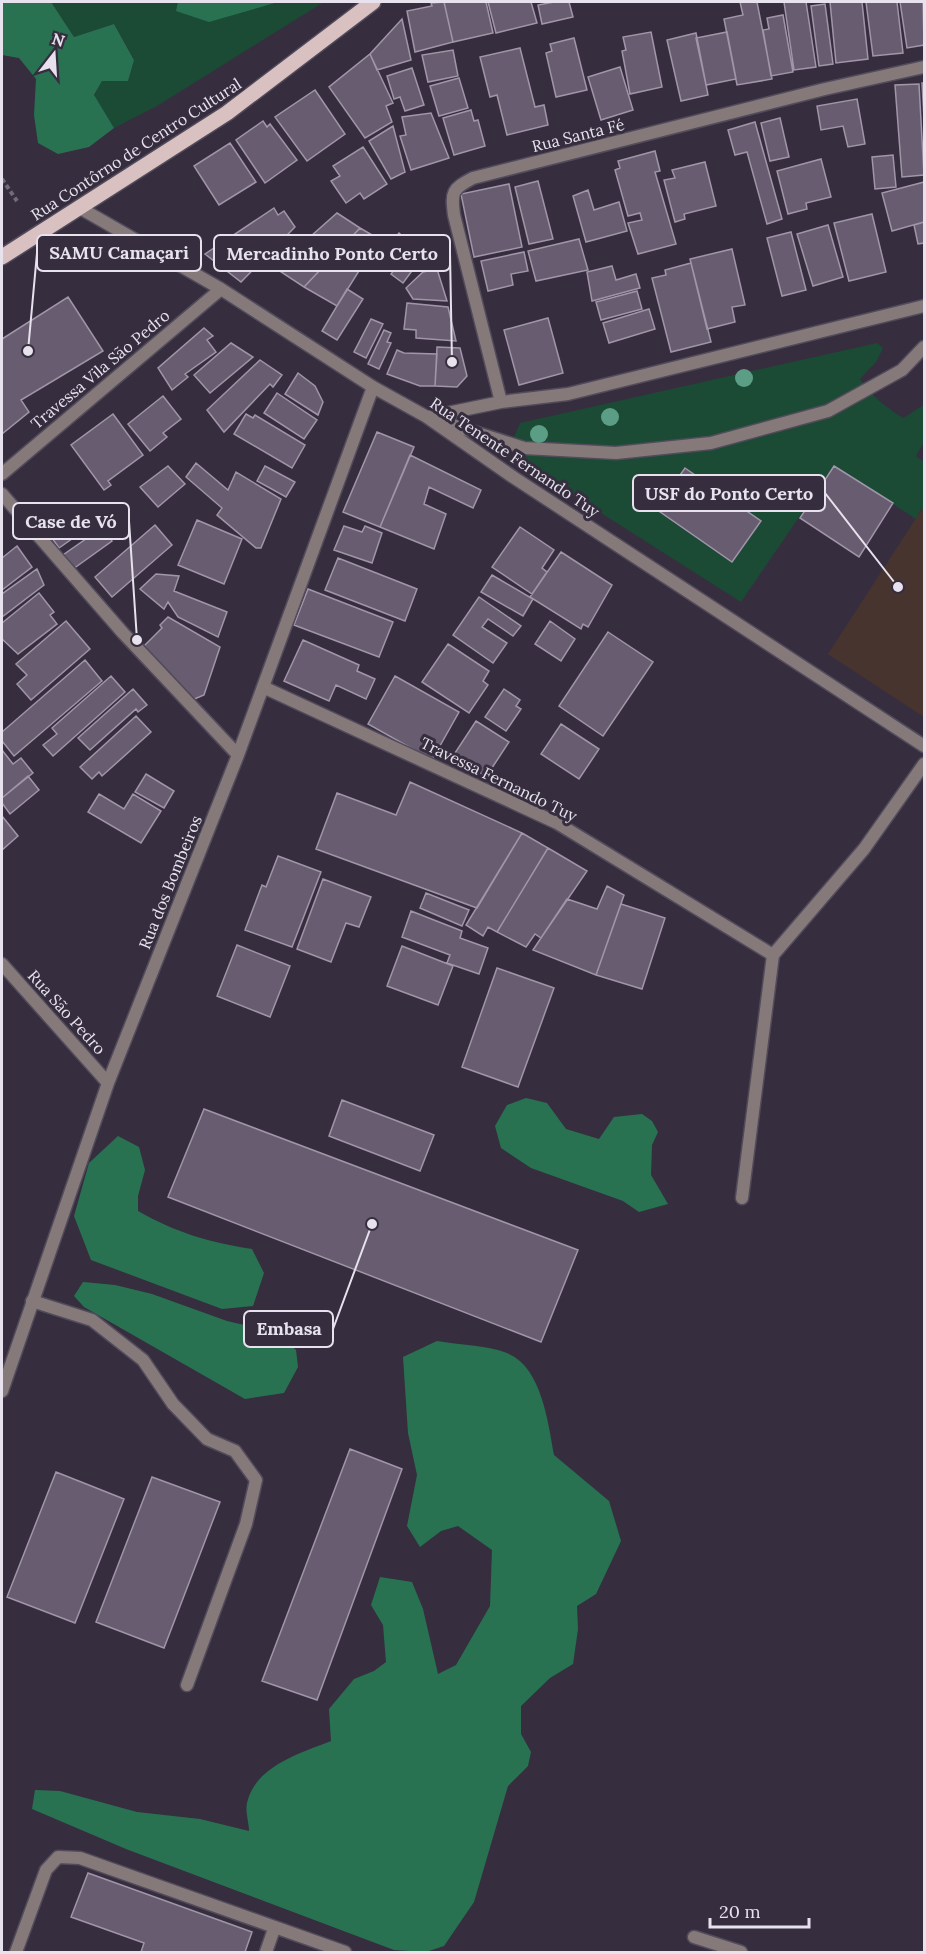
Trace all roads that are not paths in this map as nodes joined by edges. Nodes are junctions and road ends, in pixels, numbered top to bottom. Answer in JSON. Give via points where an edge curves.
{"nodes":[{"id":1,"x":373,"y":2,"type":"edge"},
{"id":2,"x":924,"y":66,"type":"edge"},
{"id":3,"x":80,"y":208,"type":"junction"},
{"id":4,"x":2,"y":257,"type":"edge"},
{"id":5,"x":220,"y":289,"type":"junction"},
{"id":6,"x":924,"y":306,"type":"edge"},
{"id":7,"x":924,"y":347,"type":"edge"},
{"id":8,"x":373,"y":387,"type":"junction"},
{"id":9,"x":501,"y":402,"type":"junction"},
{"id":10,"x":427,"y":417,"type":"junction"},
{"id":11,"x":2,"y":474,"type":"edge"},
{"id":12,"x":2,"y":494,"type":"edge"},
{"id":13,"x":263,"y":687,"type":"junction"},
{"id":14,"x":924,"y":746,"type":"edge"},
{"id":15,"x":238,"y":755,"type":"junction"},
{"id":16,"x":924,"y":764,"type":"edge"},
{"id":17,"x":773,"y":955,"type":"junction"},
{"id":18,"x":3,"y":968,"type":"edge"},
{"id":19,"x":108,"y":1083,"type":"junction"},
{"id":20,"x":742,"y":1198,"type":"dead end"},
{"id":21,"x":33,"y":1301,"type":"junction"},
{"id":22,"x":2,"y":1391,"type":"edge"},
{"id":23,"x":187,"y":1685,"type":"dead end"},
{"id":24,"x":274,"y":1929,"type":"junction"},
{"id":25,"x":694,"y":1937,"type":"dead end"},
{"id":26,"x":16,"y":1953,"type":"edge"},
{"id":27,"x":266,"y":1953,"type":"edge"},
{"id":28,"x":345,"y":1953,"type":"edge"},
{"id":29,"x":741,"y":1953,"type":"edge"}],
"edges":[{"from":1,"to":3,"type":"main road","name":"Rua Contôrno de Centro Cultural","via":[[227,114]]},
{"from":2,"to":9,"type":"street","name":"Rua Santa Fé","via":[[473,178],[458,185],[452,196],[454,215]]},
{"from":3,"to":4,"type":"main road","name":"Rua Contôrno de Centro Cultural"},
{"from":3,"to":5,"type":"street","name":"Rua Tenente Fernando Tuy"},
{"from":5,"to":8,"type":"street","name":"Rua Tenente Fernando Tuy"},
{"from":5,"to":11,"type":"street","name":"Travessa Vila São Pedro"},
{"from":6,"to":9,"type":"street","via":[[568,394]]},
{"from":7,"to":10,"type":"street","via":[[902,370],[828,411],[711,443],[616,453],[524,448]]},
{"from":8,"to":10,"type":"street","name":"Rua Tenente Fernando Tuy"},
{"from":8,"to":13,"type":"street","name":"Rua dos Bombeiros"},
{"from":9,"to":10,"type":"street"},
{"from":10,"to":14,"type":"street","name":"Rua Tenente Fernando Tuy"},
{"from":12,"to":15,"type":"street","via":[[123,633]]},
{"from":13,"to":15,"type":"street","name":"Rua dos Bombeiros"},
{"from":13,"to":17,"type":"street","name":"Travessa Fernando Tuy","via":[[558,823]]},
{"from":15,"to":19,"type":"street","name":"Rua dos Bombeiros"},
{"from":16,"to":17,"type":"street","via":[[864,849]]},
{"from":17,"to":20,"type":"street"},
{"from":18,"to":19,"type":"street","name":"Rua São Pedro"},
{"from":19,"to":21,"type":"street","name":"Rua dos Bombeiros"},
{"from":21,"to":22,"type":"street","name":"Rua dos Bombeiros"},
{"from":21,"to":23,"type":"street","via":[[92,1320],[143,1360],[173,1404],[207,1439],[235,1451],[256,1480],[246,1524]]},
{"from":24,"to":26,"type":"street","via":[[80,1858],[58,1857],[46,1870]]},
{"from":24,"to":27,"type":"street"},
{"from":24,"to":28,"type":"street"},
{"from":25,"to":29,"type":"street"}]}
